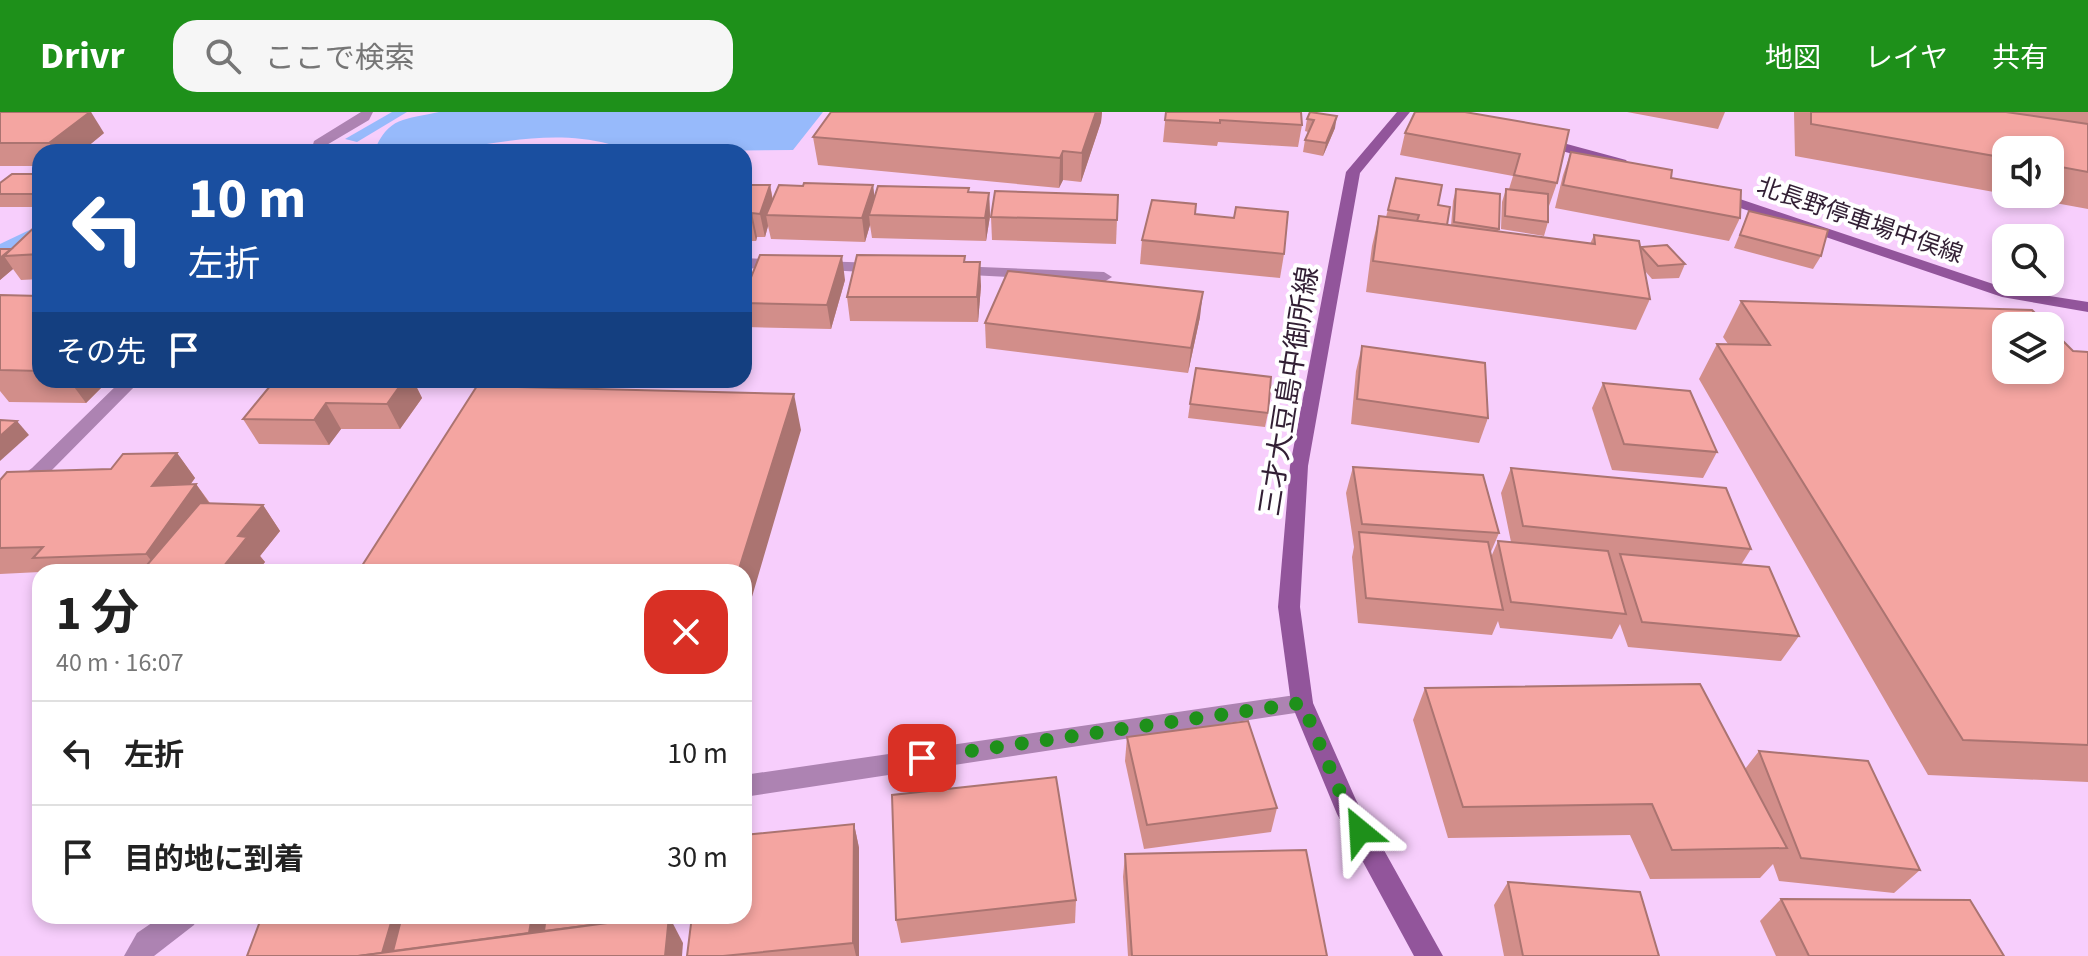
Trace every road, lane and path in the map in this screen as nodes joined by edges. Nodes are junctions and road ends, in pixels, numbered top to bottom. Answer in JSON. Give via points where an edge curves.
{"nodes":[{"id":1,"x":367,"y":112,"type":"edge"},
{"id":2,"x":1404,"y":112,"type":"edge"},
{"id":3,"x":1523,"y":136,"type":"edge"},
{"id":4,"x":319,"y":144,"type":"edge"},
{"id":5,"x":1638,"y":168,"type":"edge"},
{"id":6,"x":1696,"y":188,"type":"edge"},
{"id":7,"x":752,"y":263,"type":"edge"},
{"id":8,"x":900,"y":269,"type":"edge"},
{"id":9,"x":932,"y":270,"type":"edge"},
{"id":10,"x":1104,"y":277,"type":"dead end"},
{"id":11,"x":2088,"y":307,"type":"edge"},
{"id":12,"x":124,"y":388,"type":"edge"},
{"id":13,"x":0,"y":502,"type":"edge"},
{"id":14,"x":1302,"y":703,"type":"junction"},
{"id":15,"x":752,"y":785,"type":"edge"},
{"id":16,"x":173,"y":924,"type":"edge"},
{"id":17,"x":138,"y":956,"type":"edge"},
{"id":18,"x":1429,"y":956,"type":"edge"}],
"edges":[{"from":1,"to":4,"type":"street"},
{"from":2,"to":14,"type":"main road","name":"三才大豆島中御所線","via":[[1353,172],[1299,466],[1289,607]]},
{"from":3,"to":5,"type":"main road"},
{"from":6,"to":11,"type":"main road","name":"北長野停車場中俣線","via":[[2008,294]]},
{"from":7,"to":8,"type":"street"},
{"from":9,"to":10,"type":"street"},
{"from":12,"to":13,"type":"street","via":[[39,472]]},
{"from":14,"to":15,"type":"street"},
{"from":14,"to":18,"type":"main road","name":"三才大豆島中御所線","via":[[1346,806]]},
{"from":16,"to":17,"type":"street","via":[[147,942]]}]}
